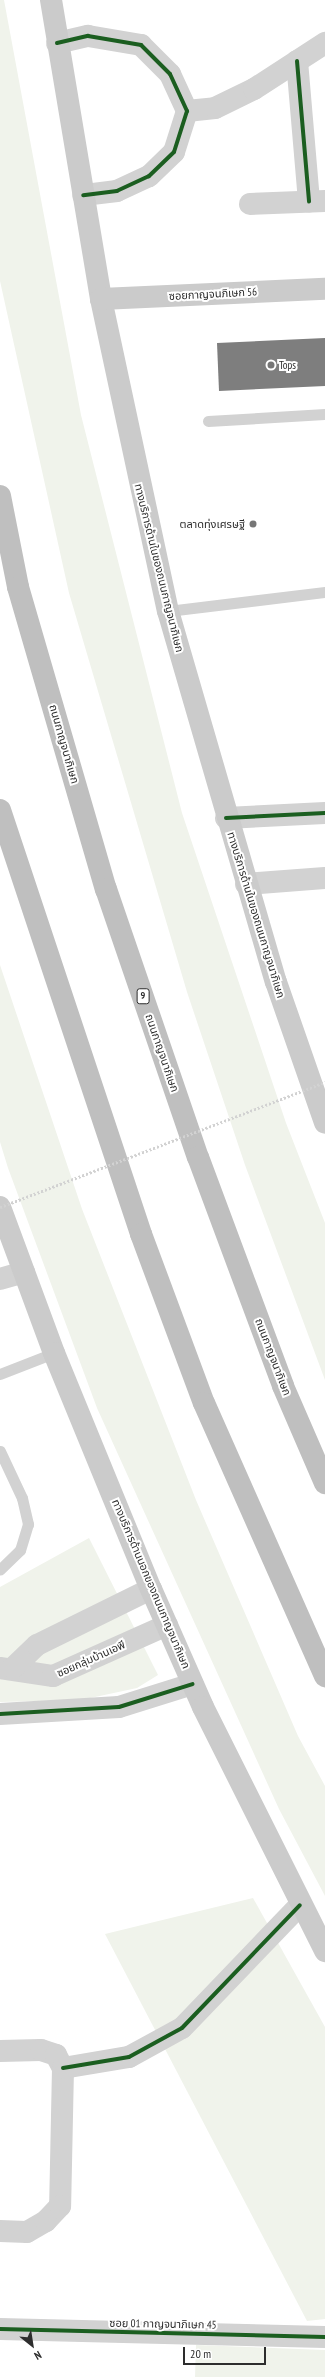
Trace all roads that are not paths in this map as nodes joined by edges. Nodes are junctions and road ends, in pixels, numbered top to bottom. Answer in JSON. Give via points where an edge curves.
{"nodes":[{"id":1,"x":51,"y":0,"type":"edge"},
{"id":2,"x":57,"y":43,"type":"junction"},
{"id":3,"x":325,"y":43,"type":"edge"},
{"id":4,"x":297,"y":60,"type":"junction"},
{"id":5,"x":187,"y":110,"type":"junction"},
{"id":6,"x":83,"y":195,"type":"junction"},
{"id":7,"x":317,"y":201,"type":"edge"},
{"id":8,"x":250,"y":204,"type":"dead end"},
{"id":9,"x":325,"y":289,"type":"edge"},
{"id":10,"x":101,"y":299,"type":"junction"},
{"id":11,"x":325,"y":414,"type":"edge"},
{"id":12,"x":208,"y":421,"type":"dead end"},
{"id":13,"x":0,"y":496,"type":"edge"},
{"id":14,"x":325,"y":592,"type":"edge"},
{"id":15,"x":168,"y":611,"type":"junction"},
{"id":16,"x":0,"y":810,"type":"edge"},
{"id":17,"x":325,"y":813,"type":"edge"},
{"id":18,"x":226,"y":818,"type":"junction"},
{"id":19,"x":325,"y":878,"type":"edge"},
{"id":20,"x":246,"y":884,"type":"junction"},
{"id":21,"x":325,"y":1122,"type":"edge"},
{"id":22,"x":0,"y":1207,"type":"edge"},
{"id":23,"x":24,"y":1272,"type":"junction"},
{"id":24,"x":0,"y":1279,"type":"edge"},
{"id":25,"x":54,"y":1353,"type":"junction"},
{"id":26,"x":0,"y":1374,"type":"edge"},
{"id":27,"x":0,"y":1451,"type":"edge"},
{"id":28,"x":325,"y":1483,"type":"edge"},
{"id":29,"x":0,"y":1569,"type":"edge"},
{"id":30,"x":151,"y":1589,"type":"junction"},
{"id":31,"x":167,"y":1624,"type":"junction"},
{"id":32,"x":7,"y":1668,"type":"edge"},
{"id":33,"x":325,"y":1676,"type":"edge"},
{"id":34,"x":193,"y":1684,"type":"junction"},
{"id":35,"x":0,"y":1714,"type":"edge"},
{"id":36,"x":300,"y":1905,"type":"junction"},
{"id":37,"x":325,"y":1951,"type":"edge"},
{"id":38,"x":0,"y":2051,"type":"edge"},
{"id":39,"x":63,"y":2068,"type":"junction"},
{"id":40,"x":0,"y":2231,"type":"edge"},
{"id":41,"x":0,"y":2329,"type":"edge"},
{"id":42,"x":325,"y":2336,"type":"edge"}],
"edges":[{"from":1,"to":2,"type":"main road","name":"ทางบริการด้านในของถนนกาญจนาภิเษก"},
{"from":2,"to":5,"type":"street","via":[[88,36],[141,45],[170,74]]},
{"from":2,"to":6,"type":"main road","name":"ทางบริการด้านในของถนนกาญจนาภิเษก"},
{"from":3,"to":4,"type":"street"},
{"from":4,"to":5,"type":"street","via":[[215,108]]},
{"from":4,"to":7,"type":"street"},
{"from":5,"to":6,"type":"street","via":[[174,152],[149,176],[118,190]]},
{"from":6,"to":10,"type":"main road","name":"ทางบริการด้านในของถนนกาญจนาภิเษก"},
{"from":7,"to":8,"type":"street"},
{"from":9,"to":10,"type":"main road","name":"ซอยกาญจนภิเษก 56"},
{"from":10,"to":15,"type":"main road","name":"ทางบริการด้านในของถนนกาญจนาภิเษก"},
{"from":11,"to":12,"type":"lane"},
{"from":13,"to":28,"type":"highway","name":"ถนนกาญจนาภิเษก","number":"9","via":[[18,587],[106,890],[198,1157],[283,1386]]},
{"from":14,"to":15,"type":"lane"},
{"from":15,"to":18,"type":"main road","name":"ทางบริการด้านในของถนนกาญจนาภิเษก"},
{"from":16,"to":33,"type":"highway","via":[[140,1234],[204,1403]]},
{"from":17,"to":18,"type":"street"},
{"from":18,"to":20,"type":"main road","name":"ทางบริการด้านในของถนนกาญจนาภิเษก"},
{"from":19,"to":20,"type":"street"},
{"from":20,"to":21,"type":"main road","name":"ทางบริการด้านในของถนนกาญจนาภิเษก"},
{"from":22,"to":23,"type":"main road","name":"ทางบริการด้านนอกของถนนกาญจนาภิเษก"},
{"from":23,"to":24,"type":"street"},
{"from":23,"to":25,"type":"main road","name":"ทางบริการด้านนอกของถนนกาญจนาภิเษก"},
{"from":25,"to":26,"type":"lane"},
{"from":25,"to":30,"type":"main road","name":"ทางบริการด้านนอกของถนนกาญจนาภิเษก"},
{"from":27,"to":29,"type":"lane","via":[[22,1498],[28,1524],[20,1550]]},
{"from":30,"to":31,"type":"main road","name":"ทางบริการด้านนอกของถนนกาญจนาภิเษก"},
{"from":30,"to":32,"type":"street","name":"ซอยกลุ่มบ้านเอพี","via":[[37,1645]]},
{"from":31,"to":32,"type":"street","name":"ซอยกลุ่มบ้านเอพี","via":[[53,1676]]},
{"from":31,"to":34,"type":"main road","name":"ทางบริการด้านนอกของถนนกาญจนาภิเษก"},
{"from":34,"to":35,"type":"street","via":[[119,1707]]},
{"from":34,"to":36,"type":"main road","name":"ทางบริการด้านนอกของถนนกาญจนาภิเษก"},
{"from":36,"to":37,"type":"main road","name":"ทางบริการด้านนอกของถนนกาญจนาภิเษก"},
{"from":36,"to":39,"type":"street","via":[[182,2028],[129,2057]]},
{"from":38,"to":39,"type":"street","via":[[41,2050],[56,2055]]},
{"from":39,"to":40,"type":"street","via":[[60,2206],[46,2221],[27,2232]]},
{"from":41,"to":42,"type":"street","name":"ซอย 01 กาญจนาภิเษก 45"}]}
